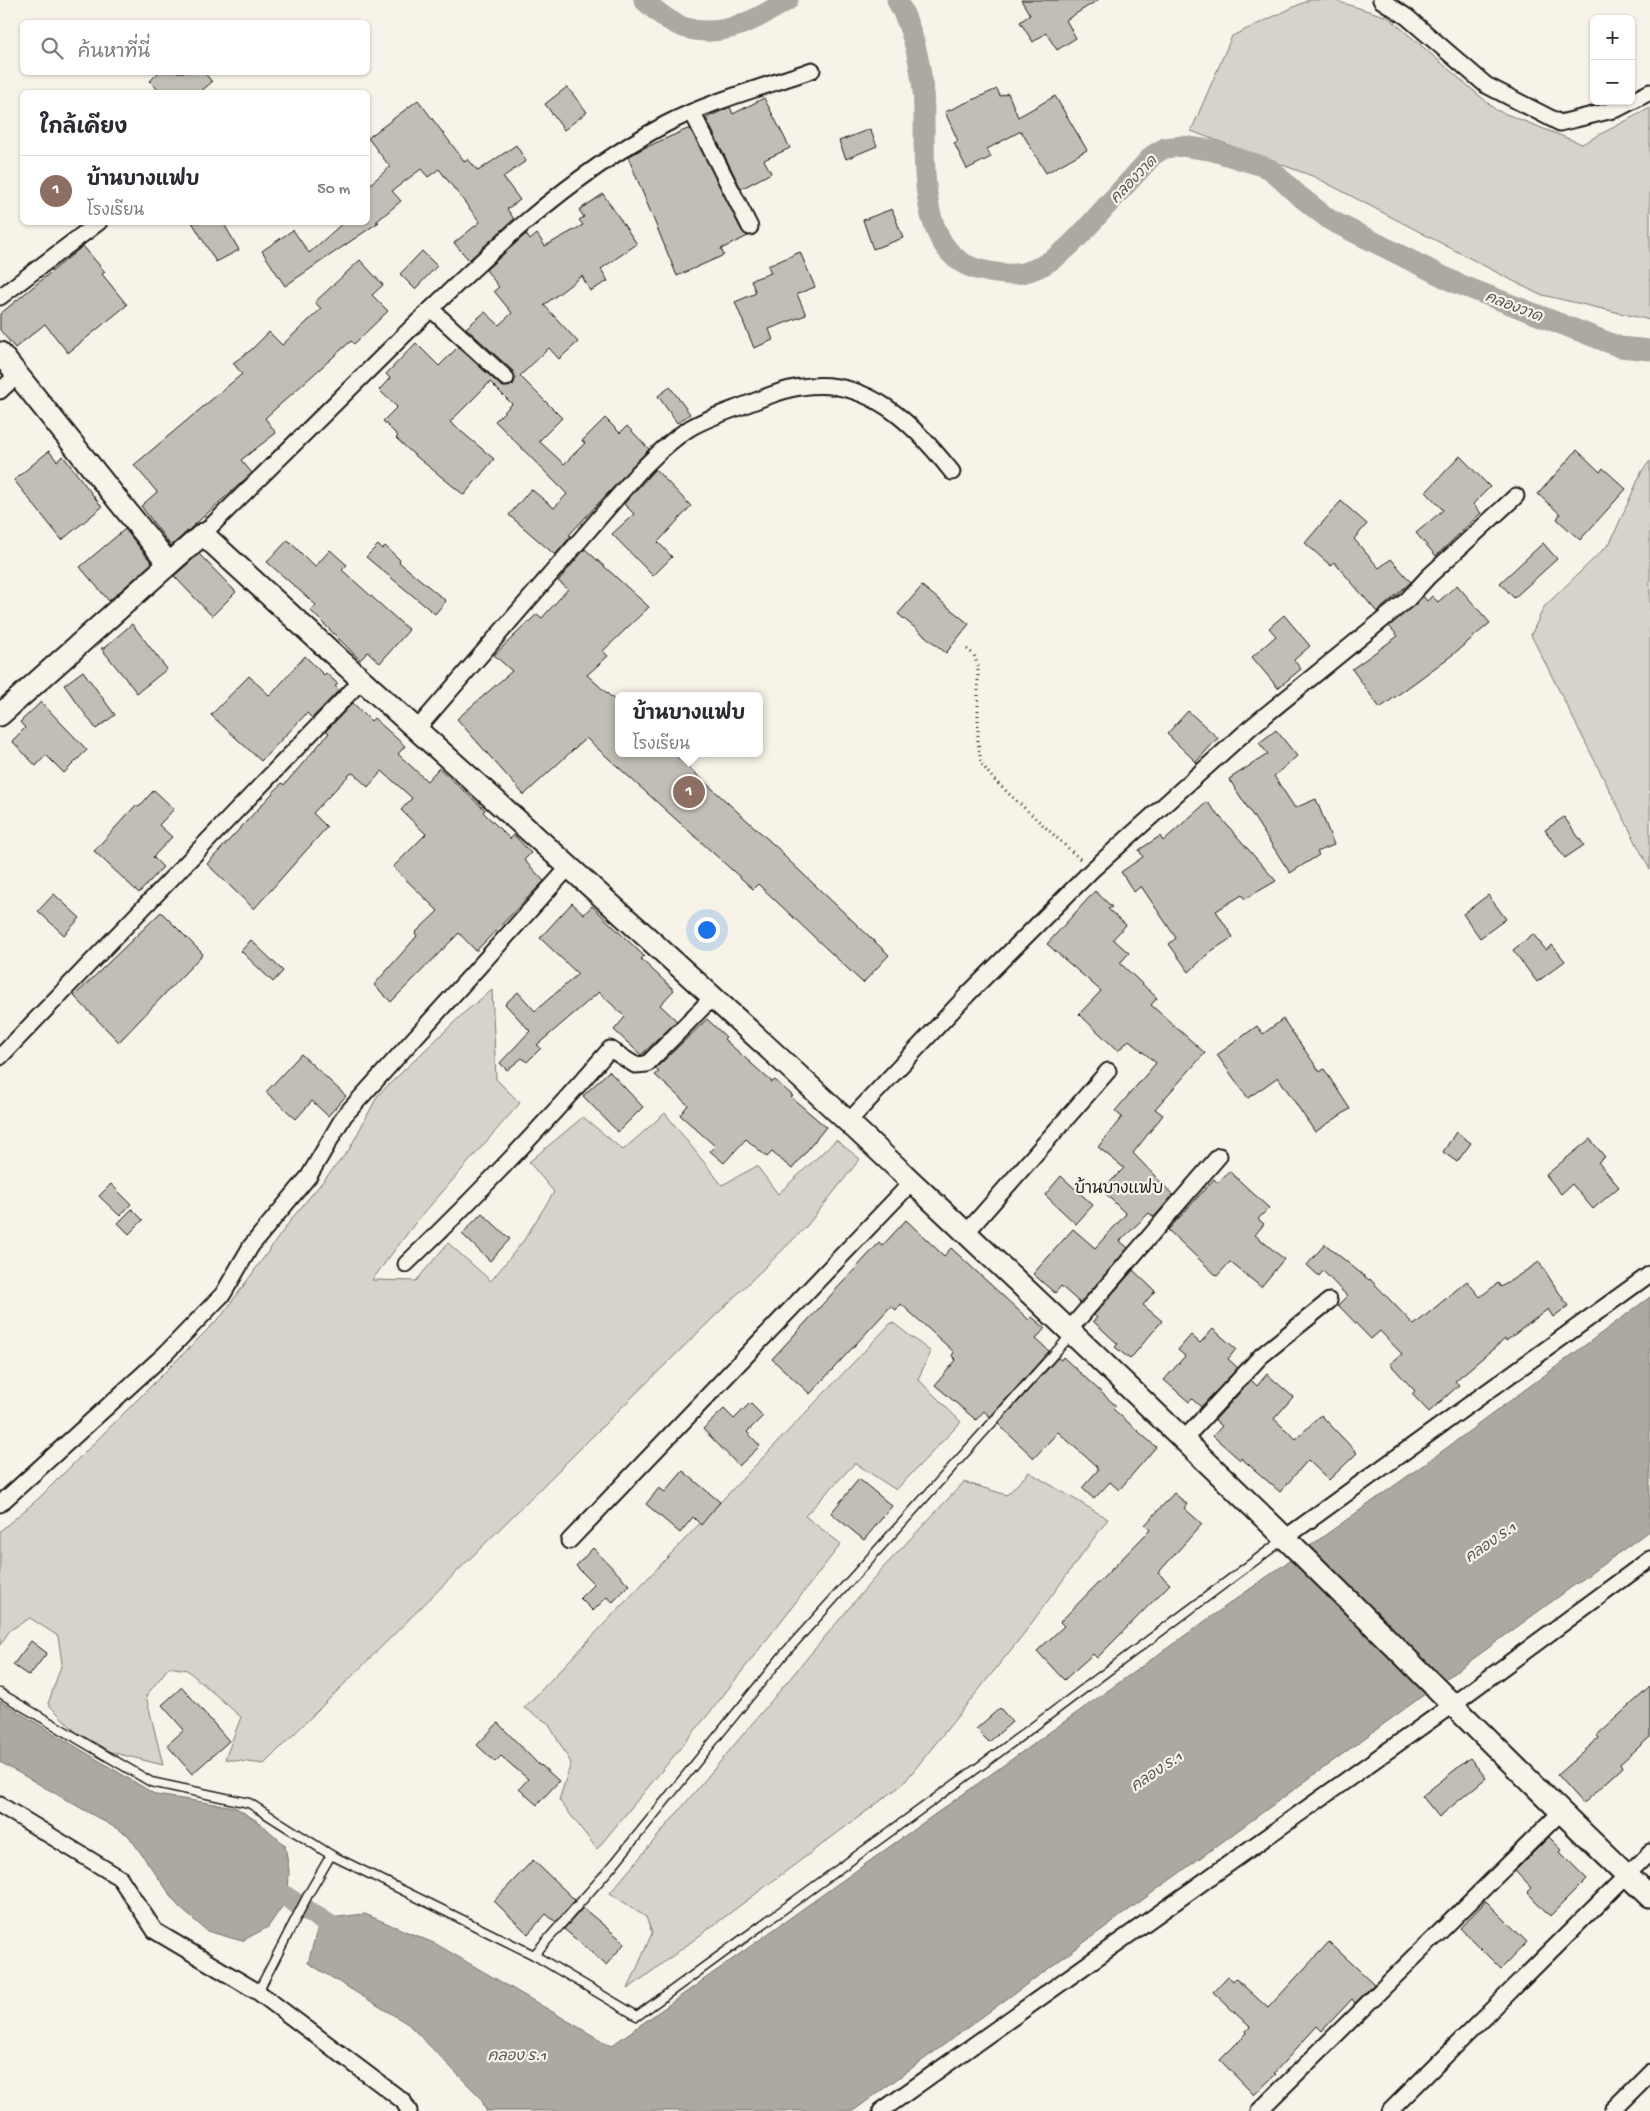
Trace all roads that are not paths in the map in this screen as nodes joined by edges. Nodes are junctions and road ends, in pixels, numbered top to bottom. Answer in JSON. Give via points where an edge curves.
{"nodes":[{"id":1,"x":1382,"y":0,"type":"edge"},
{"id":2,"x":812,"y":70,"type":"dead end"},
{"id":3,"x":1650,"y":92,"type":"edge"},
{"id":4,"x":692,"y":112,"type":"junction"},
{"id":5,"x":95,"y":225,"type":"edge"},
{"id":6,"x":750,"y":227,"type":"dead end"},
{"id":7,"x":0,"y":297,"type":"edge"},
{"id":8,"x":431,"y":309,"type":"junction"},
{"id":9,"x":0,"y":354,"type":"edge"},
{"id":10,"x":17,"y":375,"type":"junction"},
{"id":11,"x":506,"y":378,"type":"dead end"},
{"id":12,"x":0,"y":391,"type":"edge"},
{"id":13,"x":952,"y":472,"type":"dead end"},
{"id":14,"x":1516,"y":496,"type":"dead end"},
{"id":15,"x":203,"y":534,"type":"junction"},
{"id":16,"x":169,"y":564,"type":"junction"},
{"id":17,"x":361,"y":681,"type":"junction"},
{"id":18,"x":0,"y":715,"type":"edge"},
{"id":19,"x":417,"y":729,"type":"junction"},
{"id":20,"x":569,"y":867,"type":"junction"},
{"id":21,"x":714,"y":996,"type":"junction"},
{"id":22,"x":0,"y":1057,"type":"edge"},
{"id":23,"x":1108,"y":1071,"type":"dead end"},
{"id":24,"x":848,"y":1122,"type":"junction"},
{"id":25,"x":1219,"y":1156,"type":"dead end"},
{"id":26,"x":912,"y":1182,"type":"junction"},
{"id":27,"x":966,"y":1233,"type":"junction"},
{"id":28,"x":406,"y":1264,"type":"dead end"},
{"id":29,"x":1650,"y":1274,"type":"edge"},
{"id":30,"x":1330,"y":1301,"type":"dead end"},
{"id":31,"x":1070,"y":1332,"type":"junction"},
{"id":32,"x":1184,"y":1439,"type":"junction"},
{"id":33,"x":0,"y":1504,"type":"edge"},
{"id":34,"x":569,"y":1541,"type":"dead end"},
{"id":35,"x":1288,"y":1541,"type":"junction"},
{"id":36,"x":1650,"y":1559,"type":"edge"},
{"id":37,"x":0,"y":1693,"type":"edge"},
{"id":38,"x":1452,"y":1705,"type":"junction"},
{"id":39,"x":0,"y":1805,"type":"edge"},
{"id":40,"x":1562,"y":1811,"type":"junction"},
{"id":41,"x":1650,"y":1852,"type":"edge"},
{"id":42,"x":331,"y":1855,"type":"junction"},
{"id":43,"x":1627,"y":1876,"type":"junction"},
{"id":44,"x":1650,"y":1897,"type":"edge"},
{"id":45,"x":534,"y":1955,"type":"junction"},
{"id":46,"x":258,"y":1992,"type":"junction"},
{"id":47,"x":1650,"y":2074,"type":"edge"},
{"id":48,"x":409,"y":2111,"type":"edge"},
{"id":49,"x":881,"y":2111,"type":"edge"},
{"id":50,"x":1260,"y":2111,"type":"edge"},
{"id":51,"x":1390,"y":2111,"type":"edge"},
{"id":52,"x":1612,"y":2111,"type":"edge"}],
"edges":[{"from":1,"to":3,"type":"street","via":[[1408,17],[1486,85],[1560,123],[1617,109]]},
{"from":2,"to":4,"type":"street"},
{"from":4,"to":6,"type":"street"},
{"from":4,"to":8,"type":"street","via":[[612,157],[541,209]]},
{"from":5,"to":7,"type":"street"},
{"from":8,"to":11,"type":"street"},
{"from":8,"to":15,"type":"street"},
{"from":9,"to":10,"type":"street"},
{"from":10,"to":12,"type":"street"},
{"from":10,"to":16,"type":"street"},
{"from":13,"to":19,"type":"street","via":[[923,436],[902,417],[878,401],[844,388],[822,385],[798,387],[706,420],[675,440],[638,473]]},
{"from":14,"to":24,"type":"street","via":[[1408,599],[1251,727],[1092,870],[968,994]]},
{"from":15,"to":16,"type":"street"},
{"from":15,"to":17,"type":"street"},
{"from":16,"to":18,"type":"street"},
{"from":17,"to":19,"type":"street"},
{"from":17,"to":22,"type":"street"},
{"from":19,"to":20,"type":"street"},
{"from":20,"to":21,"type":"street"},
{"from":20,"to":33,"type":"street","via":[[344,1116],[309,1176],[251,1246],[223,1294],[165,1354]]},
{"from":21,"to":24,"type":"street"},
{"from":21,"to":28,"type":"street","via":[[647,1064],[635,1065],[610,1049],[547,1122]]},
{"from":23,"to":27,"type":"street"},
{"from":24,"to":26,"type":"street"},
{"from":25,"to":31,"type":"street"},
{"from":26,"to":27,"type":"street"},
{"from":26,"to":34,"type":"street"},
{"from":27,"to":31,"type":"street"},
{"from":29,"to":35,"type":"street"},
{"from":30,"to":32,"type":"street","via":[[1261,1356]]},
{"from":31,"to":32,"type":"street"},
{"from":31,"to":45,"type":"lane","via":[[784,1654],[614,1864]]},
{"from":32,"to":35,"type":"street"},
{"from":35,"to":38,"type":"street"},
{"from":35,"to":45,"type":"lane","via":[[637,2016]]},
{"from":36,"to":38,"type":"street"},
{"from":37,"to":42,"type":"lane","via":[[151,1782],[249,1803]]},
{"from":38,"to":40,"type":"street"},
{"from":38,"to":49,"type":"street"},
{"from":39,"to":46,"type":"street","via":[[120,1878],[155,1931]]},
{"from":40,"to":43,"type":"street"},
{"from":40,"to":50,"type":"street"},
{"from":41,"to":43,"type":"street"},
{"from":42,"to":45,"type":"lane"},
{"from":42,"to":46,"type":"lane"},
{"from":43,"to":44,"type":"street"},
{"from":43,"to":51,"type":"street"},
{"from":46,"to":48,"type":"street","via":[[403,2101]]},
{"from":47,"to":52,"type":"street"}]}
